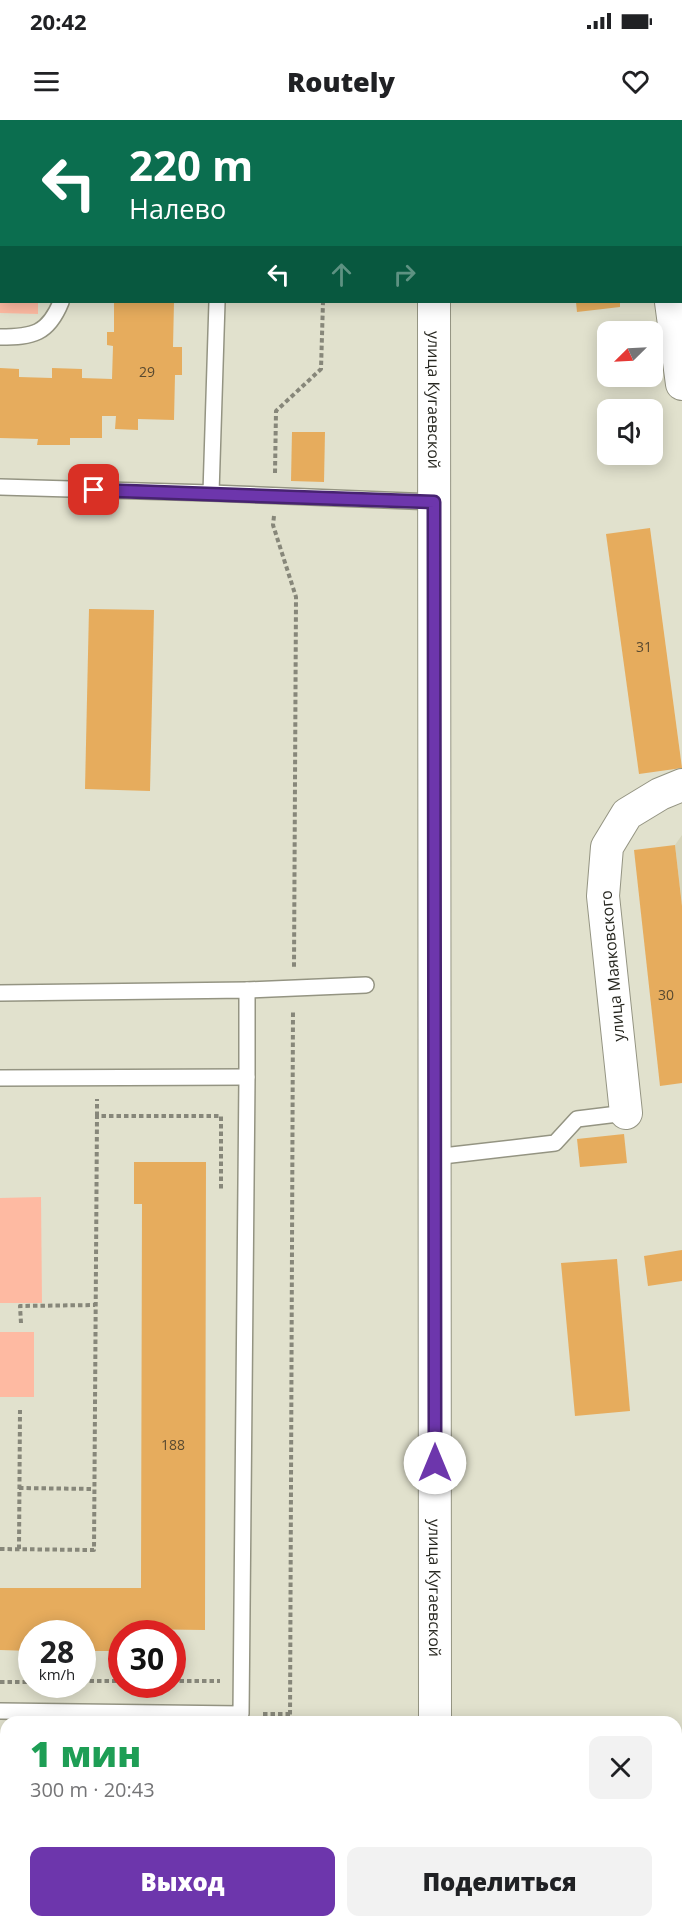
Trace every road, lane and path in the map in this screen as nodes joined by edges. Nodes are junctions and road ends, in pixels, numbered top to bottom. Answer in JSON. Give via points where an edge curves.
{"nodes":[{"id":1,"x":61,"y":303,"type":"edge"},
{"id":2,"x":217,"y":303,"type":"edge"},
{"id":3,"x":324,"y":303,"type":"edge"},
{"id":4,"x":434,"y":303,"type":"edge"},
{"id":5,"x":671,"y":303,"type":"edge"},
{"id":6,"x":0,"y":337,"type":"edge"},
{"id":7,"x":682,"y":384,"type":"edge"},
{"id":8,"x":274,"y":482,"type":"dead end"},
{"id":9,"x":0,"y":488,"type":"edge"},
{"id":10,"x":212,"y":493,"type":"junction"},
{"id":11,"x":434,"y":502,"type":"junction"},
{"id":12,"x":274,"y":512,"type":"dead end"},
{"id":13,"x":682,"y":785,"type":"edge"},
{"id":14,"x":366,"y":985,"type":"dead end"},
{"id":15,"x":294,"y":988,"type":"junction"},
{"id":16,"x":246,"y":990,"type":"junction"},
{"id":17,"x":0,"y":993,"type":"edge"},
{"id":18,"x":247,"y":1077,"type":"junction"},
{"id":19,"x":0,"y":1078,"type":"edge"},
{"id":20,"x":626,"y":1113,"type":"joint"},
{"id":21,"x":434,"y":1157,"type":"junction"},
{"id":22,"x":221,"y":1198,"type":"dead end"},
{"id":23,"x":95,"y":1305,"type":"junction"},
{"id":24,"x":21,"y":1323,"type":"dead end"},
{"id":25,"x":20,"y":1410,"type":"dead end"},
{"id":26,"x":19,"y":1488,"type":"junction"},
{"id":27,"x":94,"y":1489,"type":"junction"},
{"id":28,"x":0,"y":1549,"type":"edge"},
{"id":29,"x":19,"y":1550,"type":"junction"},
{"id":30,"x":220,"y":1670,"type":"dead end"},
{"id":31,"x":186,"y":1681,"type":"edge"},
{"id":32,"x":0,"y":1682,"type":"edge"},
{"id":33,"x":18,"y":1682,"type":"edge"},
{"id":34,"x":0,"y":1712,"type":"edge"},
{"id":35,"x":290,"y":1716,"type":"edge"},
{"id":36,"x":435,"y":1716,"type":"edge"}],
"edges":[{"from":1,"to":6,"type":"lane","via":[[54,318],[41,330],[22,337]]},
{"from":2,"to":10,"type":"lane"},
{"from":3,"to":8,"type":"path","via":[[321,369],[276,411]]},
{"from":4,"to":11,"type":"street","name":"улица Кугаевской"},
{"from":5,"to":7,"type":"street"},
{"from":9,"to":10,"type":"lane"},
{"from":10,"to":11,"type":"lane"},
{"from":11,"to":21,"type":"street","name":"улица Кугаевской"},
{"from":12,"to":15,"type":"path","via":[[273,525],[296,597]]},
{"from":13,"to":20,"type":"street","name":"улица Маяковского","via":[[627,814],[607,847],[603,896]]},
{"from":14,"to":15,"type":"lane"},
{"from":15,"to":16,"type":"lane"},
{"from":15,"to":35,"type":"path"},
{"from":16,"to":17,"type":"lane"},
{"from":16,"to":18,"type":"lane"},
{"from":18,"to":19,"type":"lane"},
{"from":18,"to":34,"type":"lane","via":[[241,1714]]},
{"from":20,"to":21,"type":"lane","via":[[577,1119],[555,1143]]},
{"from":21,"to":36,"type":"street","name":"улица Кугаевской"},
{"from":22,"to":23,"type":"path","via":[[221,1116],[97,1116]]},
{"from":23,"to":24,"type":"path","via":[[20,1306]]},
{"from":23,"to":27,"type":"path"},
{"from":25,"to":26,"type":"path"},
{"from":26,"to":27,"type":"path"},
{"from":26,"to":29,"type":"path"},
{"from":27,"to":29,"type":"path","via":[[94,1550]]},
{"from":28,"to":29,"type":"path"},
{"from":30,"to":31,"type":"path","via":[[220,1681]]},
{"from":32,"to":33,"type":"path"}]}
